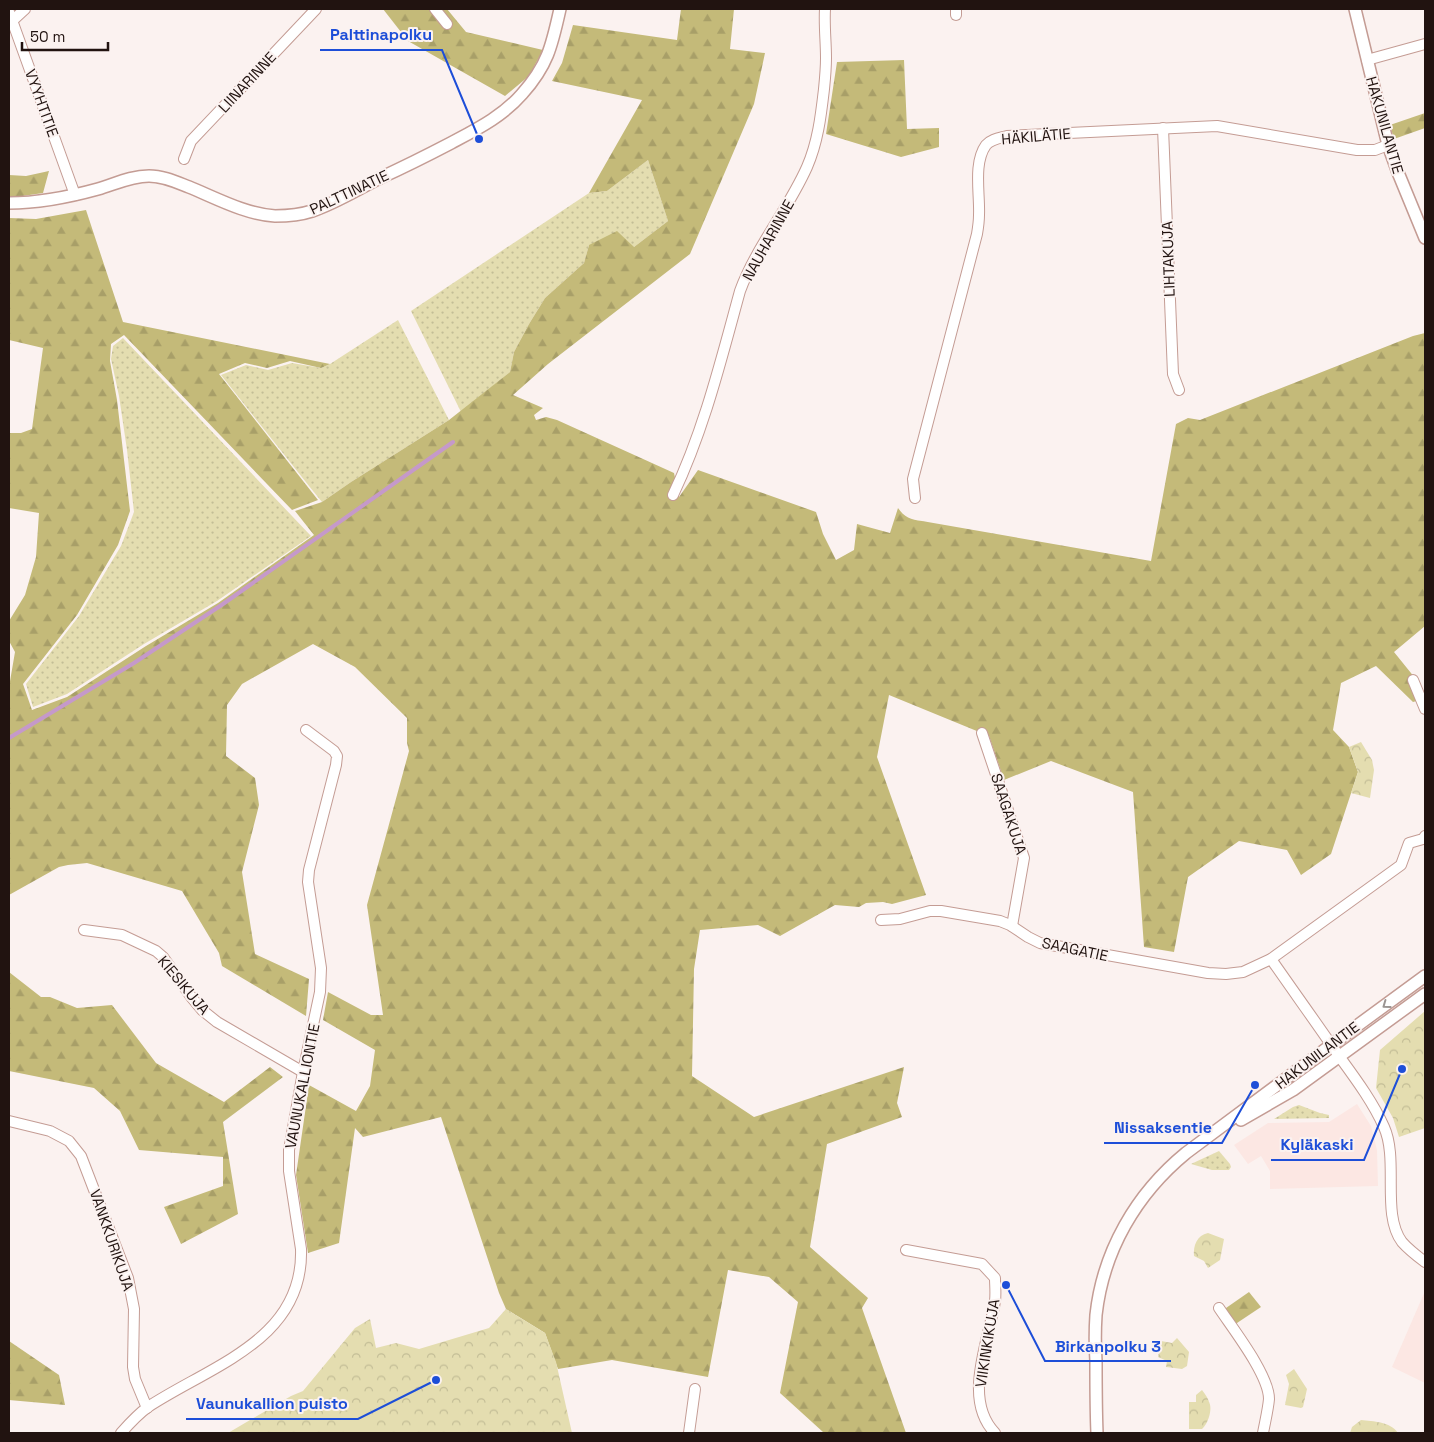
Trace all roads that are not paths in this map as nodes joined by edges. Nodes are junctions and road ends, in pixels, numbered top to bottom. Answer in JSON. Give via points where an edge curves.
{"nodes":[{"id":1,"x":25,"y":9,"type":"edge"},
{"id":2,"x":316,"y":9,"type":"edge"},
{"id":3,"x":435,"y":9,"type":"edge"},
{"id":4,"x":560,"y":9,"type":"edge"},
{"id":5,"x":824,"y":9,"type":"edge"},
{"id":6,"x":1355,"y":9,"type":"edge"},
{"id":7,"x":10,"y":16,"type":"edge"},
{"id":8,"x":447,"y":24,"type":"dead end"},
{"id":9,"x":1425,"y":44,"type":"edge"},
{"id":10,"x":1366,"y":60,"type":"junction"},
{"id":11,"x":1163,"y":128,"type":"junction"},
{"id":12,"x":1388,"y":145,"type":"junction"},
{"id":13,"x":184,"y":159,"type":"dead end"},
{"id":14,"x":75,"y":195,"type":"junction"},
{"id":15,"x":9,"y":203,"type":"edge"},
{"id":16,"x":1425,"y":238,"type":"edge"},
{"id":17,"x":1179,"y":390,"type":"dead end"},
{"id":18,"x":672,"y":495,"type":"dead end"},
{"id":19,"x":915,"y":498,"type":"dead end"},
{"id":20,"x":1413,"y":680,"type":"dead end"},
{"id":21,"x":1425,"y":709,"type":"edge"},
{"id":22,"x":306,"y":730,"type":"dead end"},
{"id":23,"x":982,"y":733,"type":"dead end"},
{"id":24,"x":1425,"y":836,"type":"edge"},
{"id":25,"x":882,"y":920,"type":"dead end"},
{"id":26,"x":1012,"y":926,"type":"junction"},
{"id":27,"x":84,"y":930,"type":"dead end"},
{"id":28,"x":1271,"y":959,"type":"junction"},
{"id":29,"x":1425,"y":976,"type":"edge"},
{"id":30,"x":1425,"y":994,"type":"edge"},
{"id":31,"x":1331,"y":1044,"type":"junction"},
{"id":32,"x":1340,"y":1057,"type":"junction"},
{"id":33,"x":303,"y":1072,"type":"junction"},
{"id":34,"x":9,"y":1120,"type":"edge"},
{"id":35,"x":1186,"y":1153,"type":"junction"},
{"id":36,"x":906,"y":1250,"type":"dead end"},
{"id":37,"x":1425,"y":1262,"type":"edge"},
{"id":38,"x":1219,"y":1308,"type":"dead end"},
{"id":39,"x":696,"y":1389,"type":"dead end"},
{"id":40,"x":147,"y":1408,"type":"junction"},
{"id":41,"x":121,"y":1433,"type":"edge"},
{"id":42,"x":689,"y":1433,"type":"edge"},
{"id":43,"x":995,"y":1433,"type":"edge"},
{"id":44,"x":1097,"y":1433,"type":"edge"},
{"id":45,"x":1263,"y":1433,"type":"edge"}],
"edges":[{"from":1,"to":7,"type":"street"},
{"from":2,"to":13,"type":"street","name":"LIINARINNE","via":[[191,141]]},
{"from":3,"to":8,"type":"street"},
{"from":4,"to":14,"type":"street","name":"PALTTINATIE","via":[[546,59],[536,77],[509,108],[485,126],[312,211],[283,216],[261,214],[177,182],[151,176]]},
{"from":5,"to":18,"type":"street","name":"NAUHARINNE","via":[[826,60],[822,110],[814,148],[791,198],[746,276],[709,402],[684,472]]},
{"from":6,"to":10,"type":"street","name":"HAKUNILANTIE"},
{"from":7,"to":14,"type":"street","name":"VYYHTITIE"},
{"from":9,"to":10,"type":"street"},
{"from":10,"to":12,"type":"street","name":"HAKUNILANTIE"},
{"from":11,"to":12,"type":"street","name":"HÄKILÄTIE","via":[[1216,126],[1357,150],[1375,150]]},
{"from":11,"to":17,"type":"street","name":"LIHTAKUJA","via":[[1173,374]]},
{"from":11,"to":19,"type":"street","name":"HÄKILÄTIE","via":[[1007,136],[986,144],[979,169],[977,234],[913,479]]},
{"from":12,"to":16,"type":"street","name":"HAKUNILANTIE"},
{"from":14,"to":15,"type":"street","name":"PALTTINATIE","via":[[32,203]]},
{"from":20,"to":21,"type":"street"},
{"from":22,"to":33,"type":"street","name":"VAUNUKALLIONTIE","via":[[337,756],[308,882],[322,968]]},
{"from":23,"to":26,"type":"street","name":"SAAGAKUJA","via":[[1024,858]]},
{"from":24,"to":28,"type":"street","name":"SAAGATIE","via":[[1409,843],[1401,865]]},
{"from":25,"to":26,"type":"street","name":"SAAGATIE","via":[[942,912],[1000,921]]},
{"from":26,"to":28,"type":"street","name":"SAAGATIE","via":[[1040,944],[1208,973],[1243,972]]},
{"from":27,"to":33,"type":"street","name":"KIESIKUJA","via":[[122,935],[156,951],[202,1010]]},
{"from":28,"to":31,"type":"street"},
{"from":29,"to":31,"type":"street","name":"HAKUNILANTIE","one_way":true},
{"from":30,"to":32,"type":"street","name":"HAKUNILANTIE"},
{"from":31,"to":32,"type":"street"},
{"from":31,"to":35,"type":"street","name":"HAKUNILANTIE"},
{"from":32,"to":35,"type":"street","name":"HAKUNILANTIE","via":[[1292,1090]]},
{"from":32,"to":37,"type":"street","via":[[1369,1100],[1387,1136],[1396,1230],[1402,1241]]},
{"from":33,"to":40,"type":"street","name":"VAUNUKALLIONTIE","via":[[289,1150],[301,1249],[299,1279],[294,1293],[275,1323],[259,1340]]},
{"from":34,"to":40,"type":"street","name":"VANKKURIKUJA","via":[[50,1131],[68,1141],[81,1156],[128,1278],[134,1309],[133,1367]]},
{"from":35,"to":44,"type":"street","name":"HAKUNILANTIE","via":[[1161,1175],[1134,1209],[1103,1276],[1095,1331]]},
{"from":36,"to":43,"type":"street","name":"VIIKINKIKUJA","via":[[982,1264],[995,1278],[995,1300],[978,1397],[982,1413]]},
{"from":38,"to":45,"type":"street","via":[[1258,1367],[1268,1389]]},
{"from":39,"to":42,"type":"street"},
{"from":40,"to":41,"type":"street","name":"VAUNUKALLIONTIE"}]}
